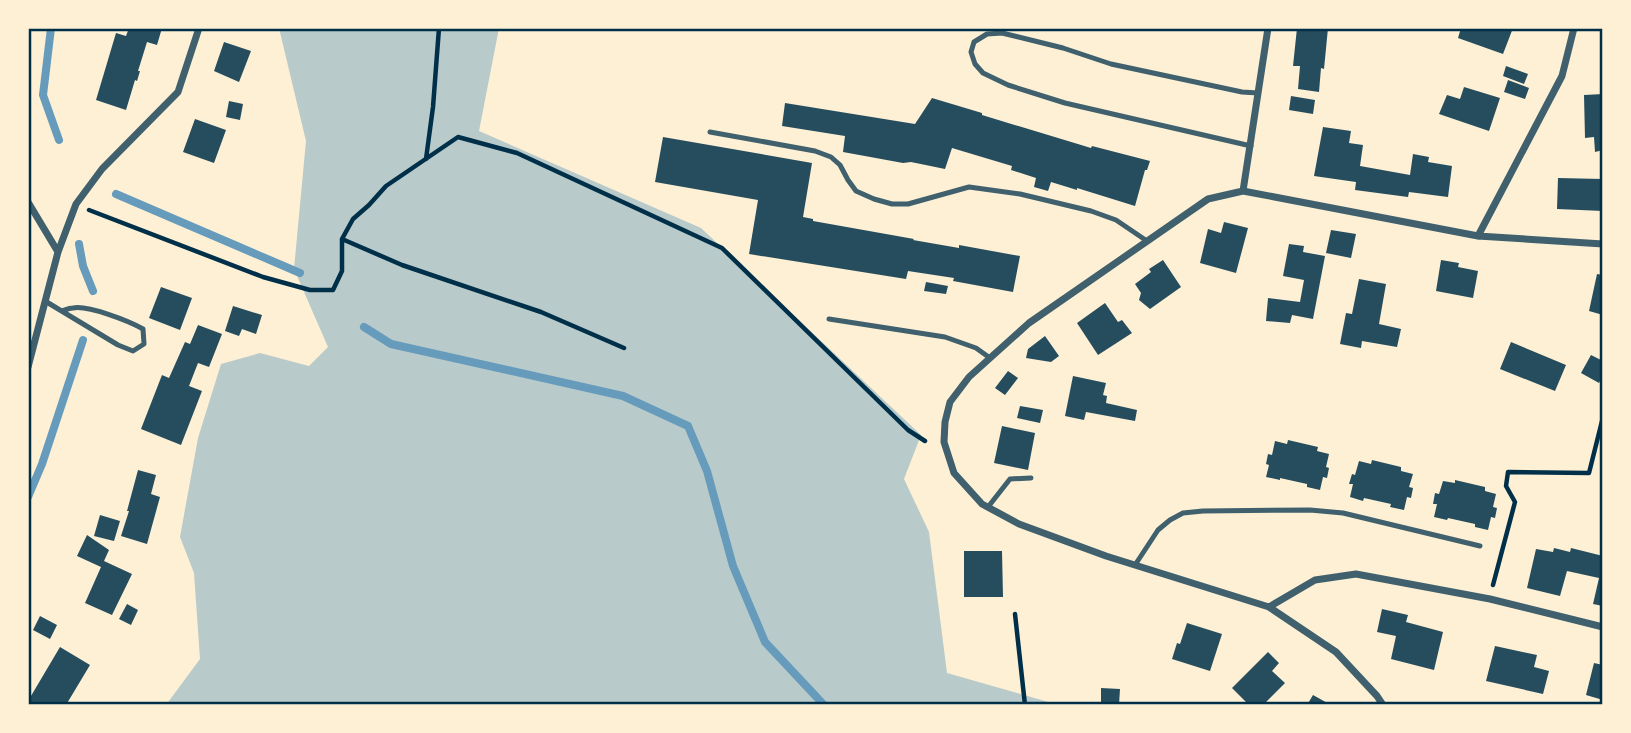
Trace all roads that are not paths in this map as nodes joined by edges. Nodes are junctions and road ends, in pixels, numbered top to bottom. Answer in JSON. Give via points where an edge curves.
{"nodes":[{"id":1,"x":199,"y":28,"type":"edge"},
{"id":2,"x":1268,"y":28,"type":"edge"},
{"id":3,"x":1574,"y":28,"type":"edge"},
{"id":4,"x":1258,"y":93,"type":"junction"},
{"id":5,"x":710,"y":132,"type":"dead end"},
{"id":6,"x":1251,"y":146,"type":"junction"},
{"id":7,"x":1243,"y":191,"type":"junction"},
{"id":8,"x":28,"y":202,"type":"edge"},
{"id":9,"x":1478,"y":236,"type":"junction"},
{"id":10,"x":1147,"y":241,"type":"junction"},
{"id":11,"x":1603,"y":244,"type":"edge"},
{"id":12,"x":58,"y":252,"type":"junction"},
{"id":13,"x":45,"y":301,"type":"junction"},
{"id":14,"x":62,"y":311,"type":"junction"},
{"id":15,"x":829,"y":319,"type":"dead end"},
{"id":16,"x":990,"y":358,"type":"junction"},
{"id":17,"x":28,"y":367,"type":"edge"},
{"id":18,"x":1031,"y":478,"type":"dead end"},
{"id":19,"x":988,"y":507,"type":"junction"},
{"id":20,"x":1480,"y":546,"type":"dead end"},
{"id":21,"x":1135,"y":565,"type":"junction"},
{"id":22,"x":1269,"y":607,"type":"junction"},
{"id":23,"x":1603,"y":627,"type":"edge"},
{"id":24,"x":1382,"y":705,"type":"edge"}],
"edges":[{"from":1,"to":12,"type":"street","via":[[178,92],[102,169],[76,204]]},
{"from":2,"to":4,"type":"street"},
{"from":3,"to":9,"type":"street","via":[[1562,76]]},
{"from":4,"to":6,"type":"street"},
{"from":4,"to":6,"type":"lane","via":[[1111,64],[1002,33],[987,34],[974,42],[971,52],[983,73],[1034,94]]},
{"from":5,"to":10,"type":"lane","via":[[831,157],[856,191],[892,204],[969,187],[1020,194],[1116,220]]},
{"from":6,"to":7,"type":"street"},
{"from":7,"to":9,"type":"street"},
{"from":7,"to":10,"type":"street","via":[[1208,199]]},
{"from":8,"to":12,"type":"street"},
{"from":9,"to":11,"type":"street"},
{"from":10,"to":16,"type":"street","via":[[1029,323]]},
{"from":12,"to":13,"type":"street"},
{"from":13,"to":14,"type":"lane"},
{"from":13,"to":17,"type":"street"},
{"from":14,"to":14,"type":"lane","via":[[118,345],[133,351],[144,344],[143,329],[129,321],[75,307]]},
{"from":15,"to":16,"type":"lane","via":[[945,337]]},
{"from":16,"to":19,"type":"street","via":[[950,402],[944,442],[954,473]]},
{"from":18,"to":19,"type":"lane","via":[[1010,479]]},
{"from":19,"to":21,"type":"street","via":[[1019,524]]},
{"from":20,"to":21,"type":"lane","via":[[1343,513],[1203,511],[1170,520]]},
{"from":21,"to":22,"type":"street"},
{"from":22,"to":23,"type":"street","via":[[1315,580],[1356,574],[1490,599]]},
{"from":22,"to":24,"type":"street","via":[[1336,652]]}]}
